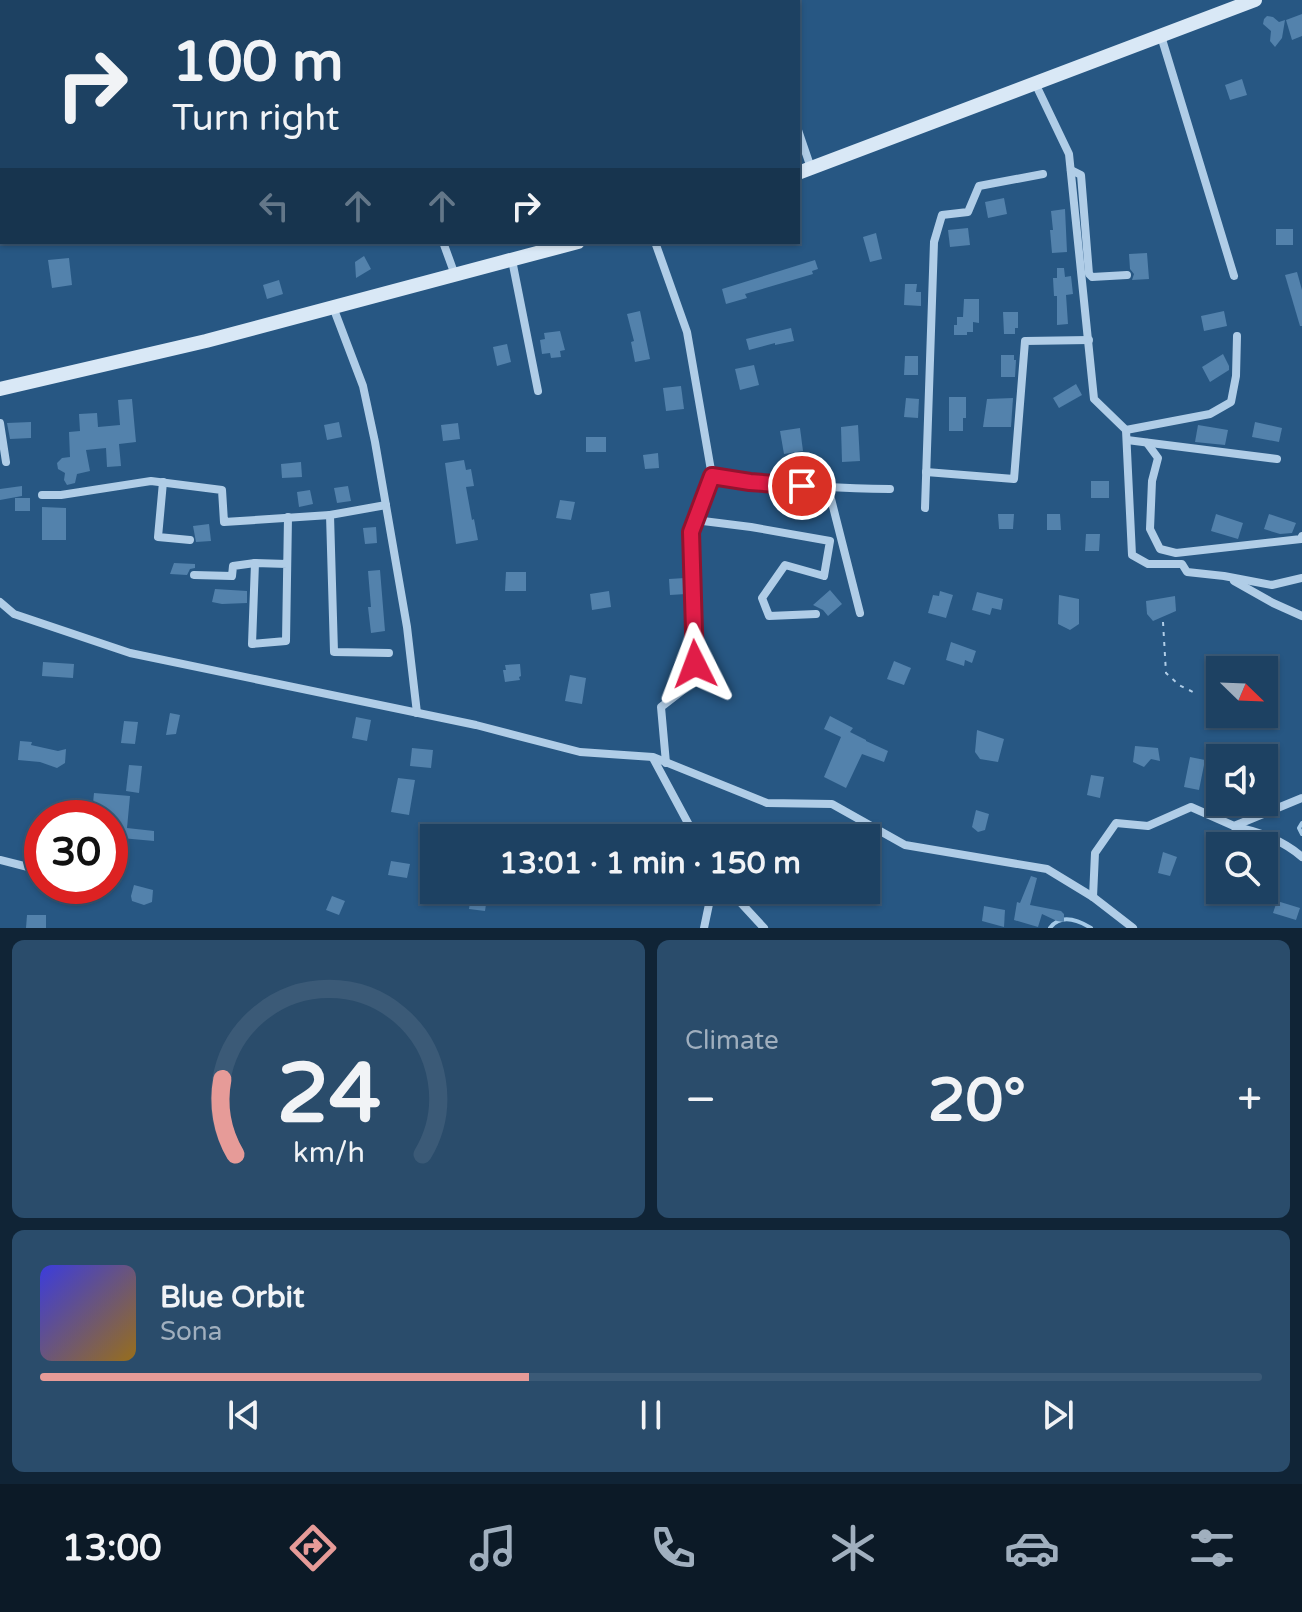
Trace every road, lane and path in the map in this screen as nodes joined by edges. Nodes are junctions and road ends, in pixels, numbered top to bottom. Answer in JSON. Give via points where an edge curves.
{"nodes":[{"id":1,"x":1251,"y":1,"type":"edge"},
{"id":2,"x":1161,"y":36,"type":"junction"},
{"id":3,"x":1035,"y":83,"type":"junction"},
{"id":4,"x":800,"y":144,"type":"edge"},
{"id":5,"x":1071,"y":170,"type":"junction"},
{"id":6,"x":804,"y":171,"type":"edge"},
{"id":7,"x":1043,"y":174,"type":"dead end"},
{"id":8,"x":444,"y":244,"type":"edge"},
{"id":9,"x":656,"y":244,"type":"edge"},
{"id":10,"x":555,"y":245,"type":"edge"},
{"id":11,"x":512,"y":260,"type":"junction"},
{"id":12,"x":455,"y":275,"type":"junction"},
{"id":13,"x":1127,"y":275,"type":"dead end"},
{"id":14,"x":1234,"y":276,"type":"dead end"},
{"id":15,"x":333,"y":307,"type":"junction"},
{"id":16,"x":1237,"y":336,"type":"dead end"},
{"id":17,"x":1089,"y":340,"type":"junction"},
{"id":18,"x":0,"y":389,"type":"edge"},
{"id":19,"x":538,"y":391,"type":"dead end"},
{"id":20,"x":0,"y":423,"type":"edge"},
{"id":21,"x":1126,"y":430,"type":"junction"},
{"id":22,"x":1127,"y":440,"type":"junction"},
{"id":23,"x":1147,"y":443,"type":"junction"},
{"id":24,"x":1277,"y":459,"type":"dead end"},
{"id":25,"x":6,"y":462,"type":"dead end"},
{"id":26,"x":926,"y":472,"type":"junction"},
{"id":27,"x":712,"y":476,"type":"junction"},
{"id":28,"x":163,"y":482,"type":"junction"},
{"id":29,"x":828,"y":487,"type":"junction"},
{"id":30,"x":890,"y":489,"type":"dead end"},
{"id":31,"x":42,"y":495,"type":"dead end"},
{"id":32,"x":386,"y":505,"type":"junction"},
{"id":33,"x":925,"y":508,"type":"dead end"},
{"id":34,"x":330,"y":515,"type":"junction"},
{"id":35,"x":288,"y":517,"type":"junction"},
{"id":36,"x":695,"y":520,"type":"junction"},
{"id":37,"x":1302,"y":536,"type":"edge"},
{"id":38,"x":190,"y":540,"type":"dead end"},
{"id":39,"x":255,"y":563,"type":"junction"},
{"id":40,"x":287,"y":564,"type":"junction"},
{"id":41,"x":194,"y":575,"type":"dead end"},
{"id":42,"x":1224,"y":576,"type":"junction"},
{"id":43,"x":1302,"y":578,"type":"edge"},
{"id":44,"x":0,"y":602,"type":"edge"},
{"id":45,"x":860,"y":613,"type":"dead end"},
{"id":46,"x":816,"y":614,"type":"dead end"},
{"id":47,"x":1302,"y":616,"type":"edge"},
{"id":48,"x":1163,"y":622,"type":"dead end"},
{"id":49,"x":389,"y":653,"type":"dead end"},
{"id":50,"x":1193,"y":692,"type":"dead end"},
{"id":51,"x":417,"y":713,"type":"junction"},
{"id":52,"x":653,"y":757,"type":"junction"},
{"id":53,"x":666,"y":763,"type":"junction"},
{"id":54,"x":1302,"y":798,"type":"edge"},
{"id":55,"x":689,"y":824,"type":"edge"},
{"id":56,"x":1234,"y":826,"type":"junction"},
{"id":57,"x":1302,"y":857,"type":"edge"},
{"id":58,"x":0,"y":860,"type":"edge"},
{"id":59,"x":24,"y":866,"type":"edge"},
{"id":60,"x":1093,"y":897,"type":"junction"},
{"id":61,"x":709,"y":904,"type":"edge"},
{"id":62,"x":742,"y":904,"type":"edge"},
{"id":63,"x":704,"y":928,"type":"edge"},
{"id":64,"x":764,"y":928,"type":"edge"},
{"id":65,"x":1133,"y":928,"type":"edge"}],
"edges":[{"from":1,"to":2,"type":"main road"},
{"from":2,"to":3,"type":"main road"},
{"from":2,"to":14,"type":"street"},
{"from":3,"to":5,"type":"street","via":[[1069,154]]},
{"from":3,"to":6,"type":"main road"},
{"from":4,"to":6,"type":"street"},
{"from":5,"to":13,"type":"street","via":[[1081,175],[1089,274]]},
{"from":5,"to":17,"type":"street"},
{"from":7,"to":26,"type":"street","via":[[979,186],[968,212],[942,215],[934,242]]},
{"from":8,"to":12,"type":"street"},
{"from":9,"to":27,"type":"street","via":[[687,332]]},
{"from":10,"to":11,"type":"main road"},
{"from":11,"to":12,"type":"main road"},
{"from":11,"to":19,"type":"street"},
{"from":12,"to":15,"type":"main road"},
{"from":15,"to":18,"type":"main road"},
{"from":15,"to":32,"type":"street","via":[[363,386]]},
{"from":16,"to":21,"type":"street","via":[[1231,402],[1210,414]]},
{"from":17,"to":21,"type":"street","via":[[1094,399]]},
{"from":17,"to":26,"type":"street","via":[[1025,341],[1014,479]]},
{"from":20,"to":25,"type":"street"},
{"from":21,"to":22,"type":"street"},
{"from":22,"to":23,"type":"street"},
{"from":22,"to":42,"type":"street","via":[[1132,555],[1148,564],[1182,564],[1187,572]]},
{"from":23,"to":24,"type":"street"},
{"from":23,"to":37,"type":"street","via":[[1158,458],[1150,529],[1160,549],[1176,553]]},
{"from":26,"to":33,"type":"street"},
{"from":27,"to":29,"type":"street"},
{"from":27,"to":36,"type":"street"},
{"from":28,"to":31,"type":"street"},
{"from":28,"to":35,"type":"street","via":[[222,490],[224,522]]},
{"from":28,"to":38,"type":"street","via":[[158,537]]},
{"from":29,"to":30,"type":"street"},
{"from":29,"to":45,"type":"street"},
{"from":32,"to":34,"type":"street"},
{"from":32,"to":51,"type":"street"},
{"from":34,"to":35,"type":"street"},
{"from":34,"to":49,"type":"street","via":[[334,652]]},
{"from":35,"to":40,"type":"street"},
{"from":36,"to":46,"type":"street","via":[[830,541],[824,576],[785,565],[762,598],[769,616]]},
{"from":36,"to":53,"type":"street","via":[[695,664],[692,683],[661,707]]},
{"from":39,"to":40,"type":"street"},
{"from":39,"to":40,"type":"street","via":[[252,644],[286,641]]},
{"from":39,"to":41,"type":"street","via":[[233,566],[232,576]]},
{"from":42,"to":43,"type":"street","via":[[1272,585]]},
{"from":42,"to":47,"type":"street"},
{"from":44,"to":51,"type":"street","via":[[14,614],[130,653]]},
{"from":48,"to":50,"type":"path","via":[[1166,673]]},
{"from":51,"to":52,"type":"street","via":[[580,752]]},
{"from":52,"to":53,"type":"street"},
{"from":52,"to":55,"type":"street"},
{"from":53,"to":60,"type":"street","via":[[767,803],[832,804],[905,845],[1047,869]]},
{"from":54,"to":56,"type":"street"},
{"from":56,"to":57,"type":"street"},
{"from":56,"to":60,"type":"street","via":[[1191,807],[1148,826],[1116,823],[1095,853]]},
{"from":58,"to":59,"type":"street"},
{"from":60,"to":65,"type":"street"},
{"from":61,"to":63,"type":"street"},
{"from":62,"to":64,"type":"street"}]}
